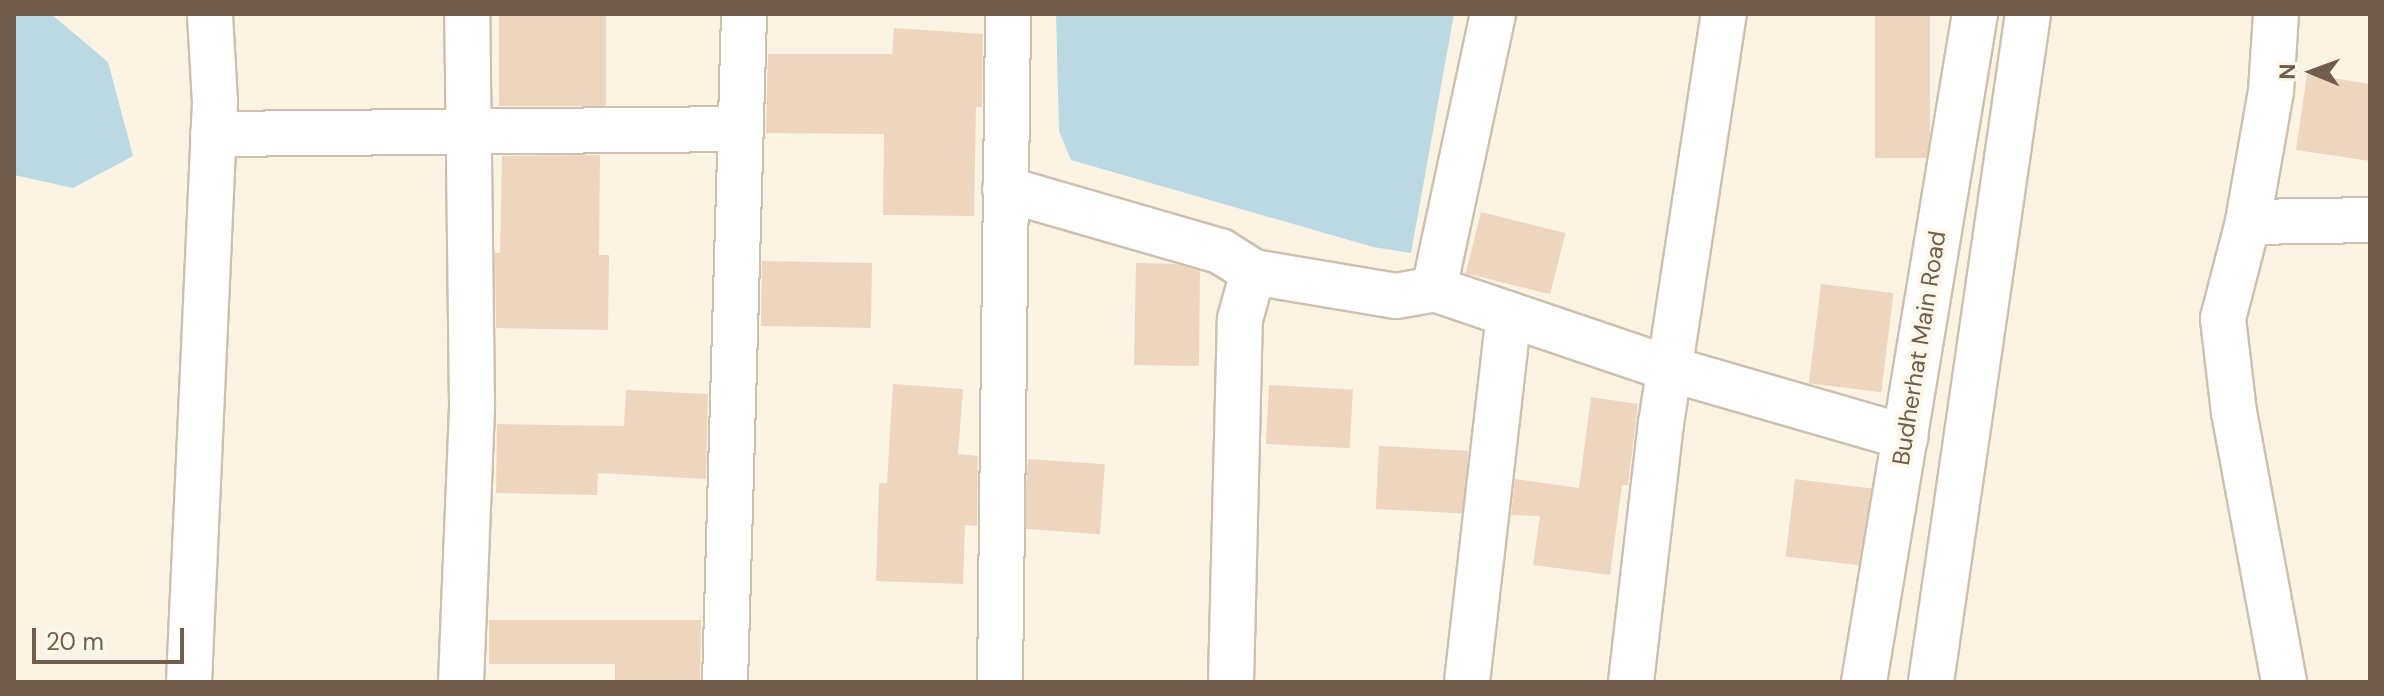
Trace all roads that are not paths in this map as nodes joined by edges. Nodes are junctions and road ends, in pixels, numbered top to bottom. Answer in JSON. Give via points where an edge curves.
{"nodes":[{"id":1,"x":210,"y":14,"type":"edge"},
{"id":2,"x":467,"y":14,"type":"edge"},
{"id":3,"x":744,"y":14,"type":"edge"},
{"id":4,"x":1008,"y":14,"type":"edge"},
{"id":5,"x":1493,"y":14,"type":"edge"},
{"id":6,"x":1724,"y":14,"type":"edge"},
{"id":7,"x":1975,"y":14,"type":"edge"},
{"id":8,"x":2028,"y":14,"type":"edge"},
{"id":9,"x":2276,"y":14,"type":"edge"},
{"id":10,"x":740,"y":129,"type":"junction"},
{"id":11,"x":471,"y":130,"type":"junction"},
{"id":12,"x":213,"y":134,"type":"junction"},
{"id":13,"x":1005,"y":189,"type":"junction"},
{"id":14,"x":2370,"y":220,"type":"edge"},
{"id":15,"x":2248,"y":222,"type":"junction"},
{"id":16,"x":1253,"y":272,"type":"junction"},
{"id":17,"x":1434,"y":289,"type":"junction"},
{"id":18,"x":1509,"y":314,"type":"junction"},
{"id":19,"x":1670,"y":369,"type":"junction"},
{"id":20,"x":1905,"y":437,"type":"junction"},
{"id":21,"x":189,"y":682,"type":"edge"},
{"id":22,"x":461,"y":682,"type":"edge"},
{"id":23,"x":725,"y":682,"type":"edge"},
{"id":24,"x":1000,"y":682,"type":"edge"},
{"id":25,"x":1231,"y":682,"type":"edge"},
{"id":26,"x":1467,"y":682,"type":"edge"},
{"id":27,"x":1631,"y":682,"type":"edge"},
{"id":28,"x":1864,"y":682,"type":"edge"},
{"id":29,"x":1931,"y":682,"type":"edge"},
{"id":30,"x":2284,"y":682,"type":"edge"}],
"edges":[{"from":1,"to":12,"type":"street"},
{"from":2,"to":11,"type":"street"},
{"from":3,"to":10,"type":"street"},
{"from":4,"to":13,"type":"street"},
{"from":5,"to":17,"type":"street"},
{"from":6,"to":19,"type":"street"},
{"from":7,"to":20,"type":"street","name":"Budherhat Main Road"},
{"from":8,"to":29,"type":"street"},
{"from":9,"to":15,"type":"street","via":[[2271,91]]},
{"from":10,"to":11,"type":"street"},
{"from":10,"to":23,"type":"street"},
{"from":11,"to":12,"type":"street"},
{"from":11,"to":22,"type":"street","via":[[472,404]]},
{"from":12,"to":21,"type":"street"},
{"from":13,"to":16,"type":"street","via":[[1220,251]]},
{"from":13,"to":24,"type":"street"},
{"from":14,"to":15,"type":"street"},
{"from":15,"to":30,"type":"street","via":[[2223,319],[2247,488]]},
{"from":16,"to":17,"type":"street","via":[[1396,296]]},
{"from":16,"to":25,"type":"street","via":[[1240,319]]},
{"from":17,"to":18,"type":"street"},
{"from":18,"to":19,"type":"street"},
{"from":18,"to":26,"type":"street"},
{"from":19,"to":20,"type":"street"},
{"from":19,"to":27,"type":"street"},
{"from":20,"to":28,"type":"street","name":"Budherhat Main Road"}]}
